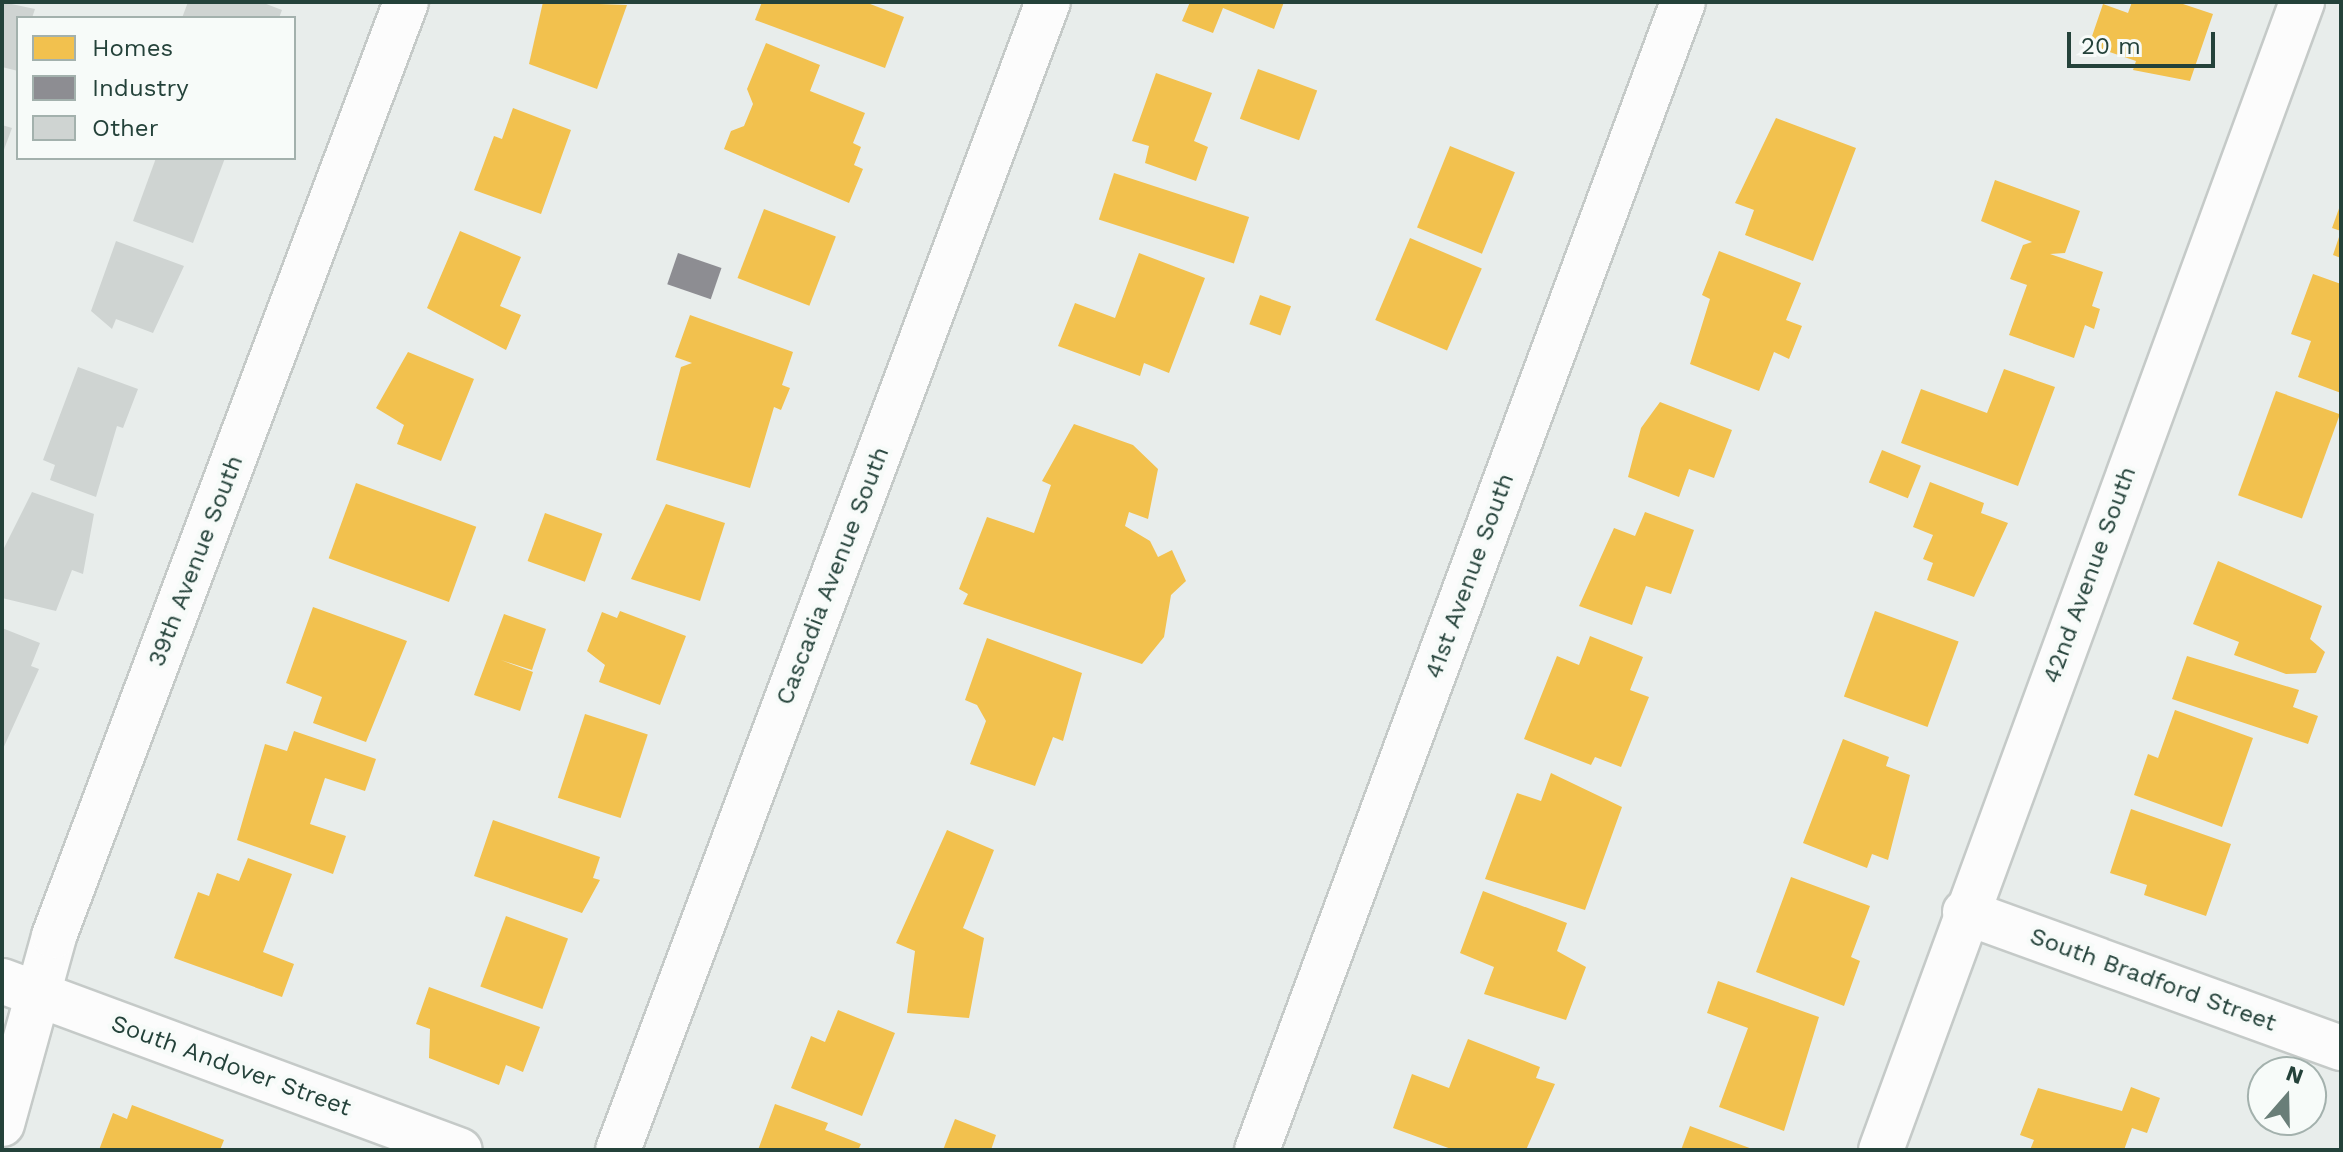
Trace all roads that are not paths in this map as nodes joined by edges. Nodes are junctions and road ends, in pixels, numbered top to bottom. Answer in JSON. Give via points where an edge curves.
{"nodes":[{"id":1,"x":406,"y":2,"type":"edge"},
{"id":2,"x":1048,"y":2,"type":"edge"},
{"id":3,"x":1683,"y":2,"type":"edge"},
{"id":4,"x":2302,"y":2,"type":"edge"},
{"id":5,"x":1965,"y":912,"type":"junction"},
{"id":6,"x":21,"y":988,"type":"edge"},
{"id":7,"x":2341,"y":1048,"type":"edge"},
{"id":8,"x":2,"y":1124,"type":"edge"},
{"id":9,"x":460,"y":1150,"type":"edge"},
{"id":10,"x":618,"y":1150,"type":"edge"},
{"id":11,"x":1257,"y":1150,"type":"edge"},
{"id":12,"x":1881,"y":1150,"type":"edge"}],
"edges":[{"from":1,"to":6,"type":"street","name":"39th Avenue South","via":[[54,936]]},
{"from":2,"to":10,"type":"street","name":"Cascadia Avenue South"},
{"from":3,"to":11,"type":"street","name":"41st Avenue South"},
{"from":4,"to":5,"type":"street","name":"42nd Avenue South"},
{"from":5,"to":7,"type":"street","name":"South Bradford Street"},
{"from":5,"to":12,"type":"street","name":"42nd Avenue South"},
{"from":6,"to":8,"type":"street","name":"39th Avenue South"},
{"from":6,"to":9,"type":"street","name":"South Andover Street"}]}
